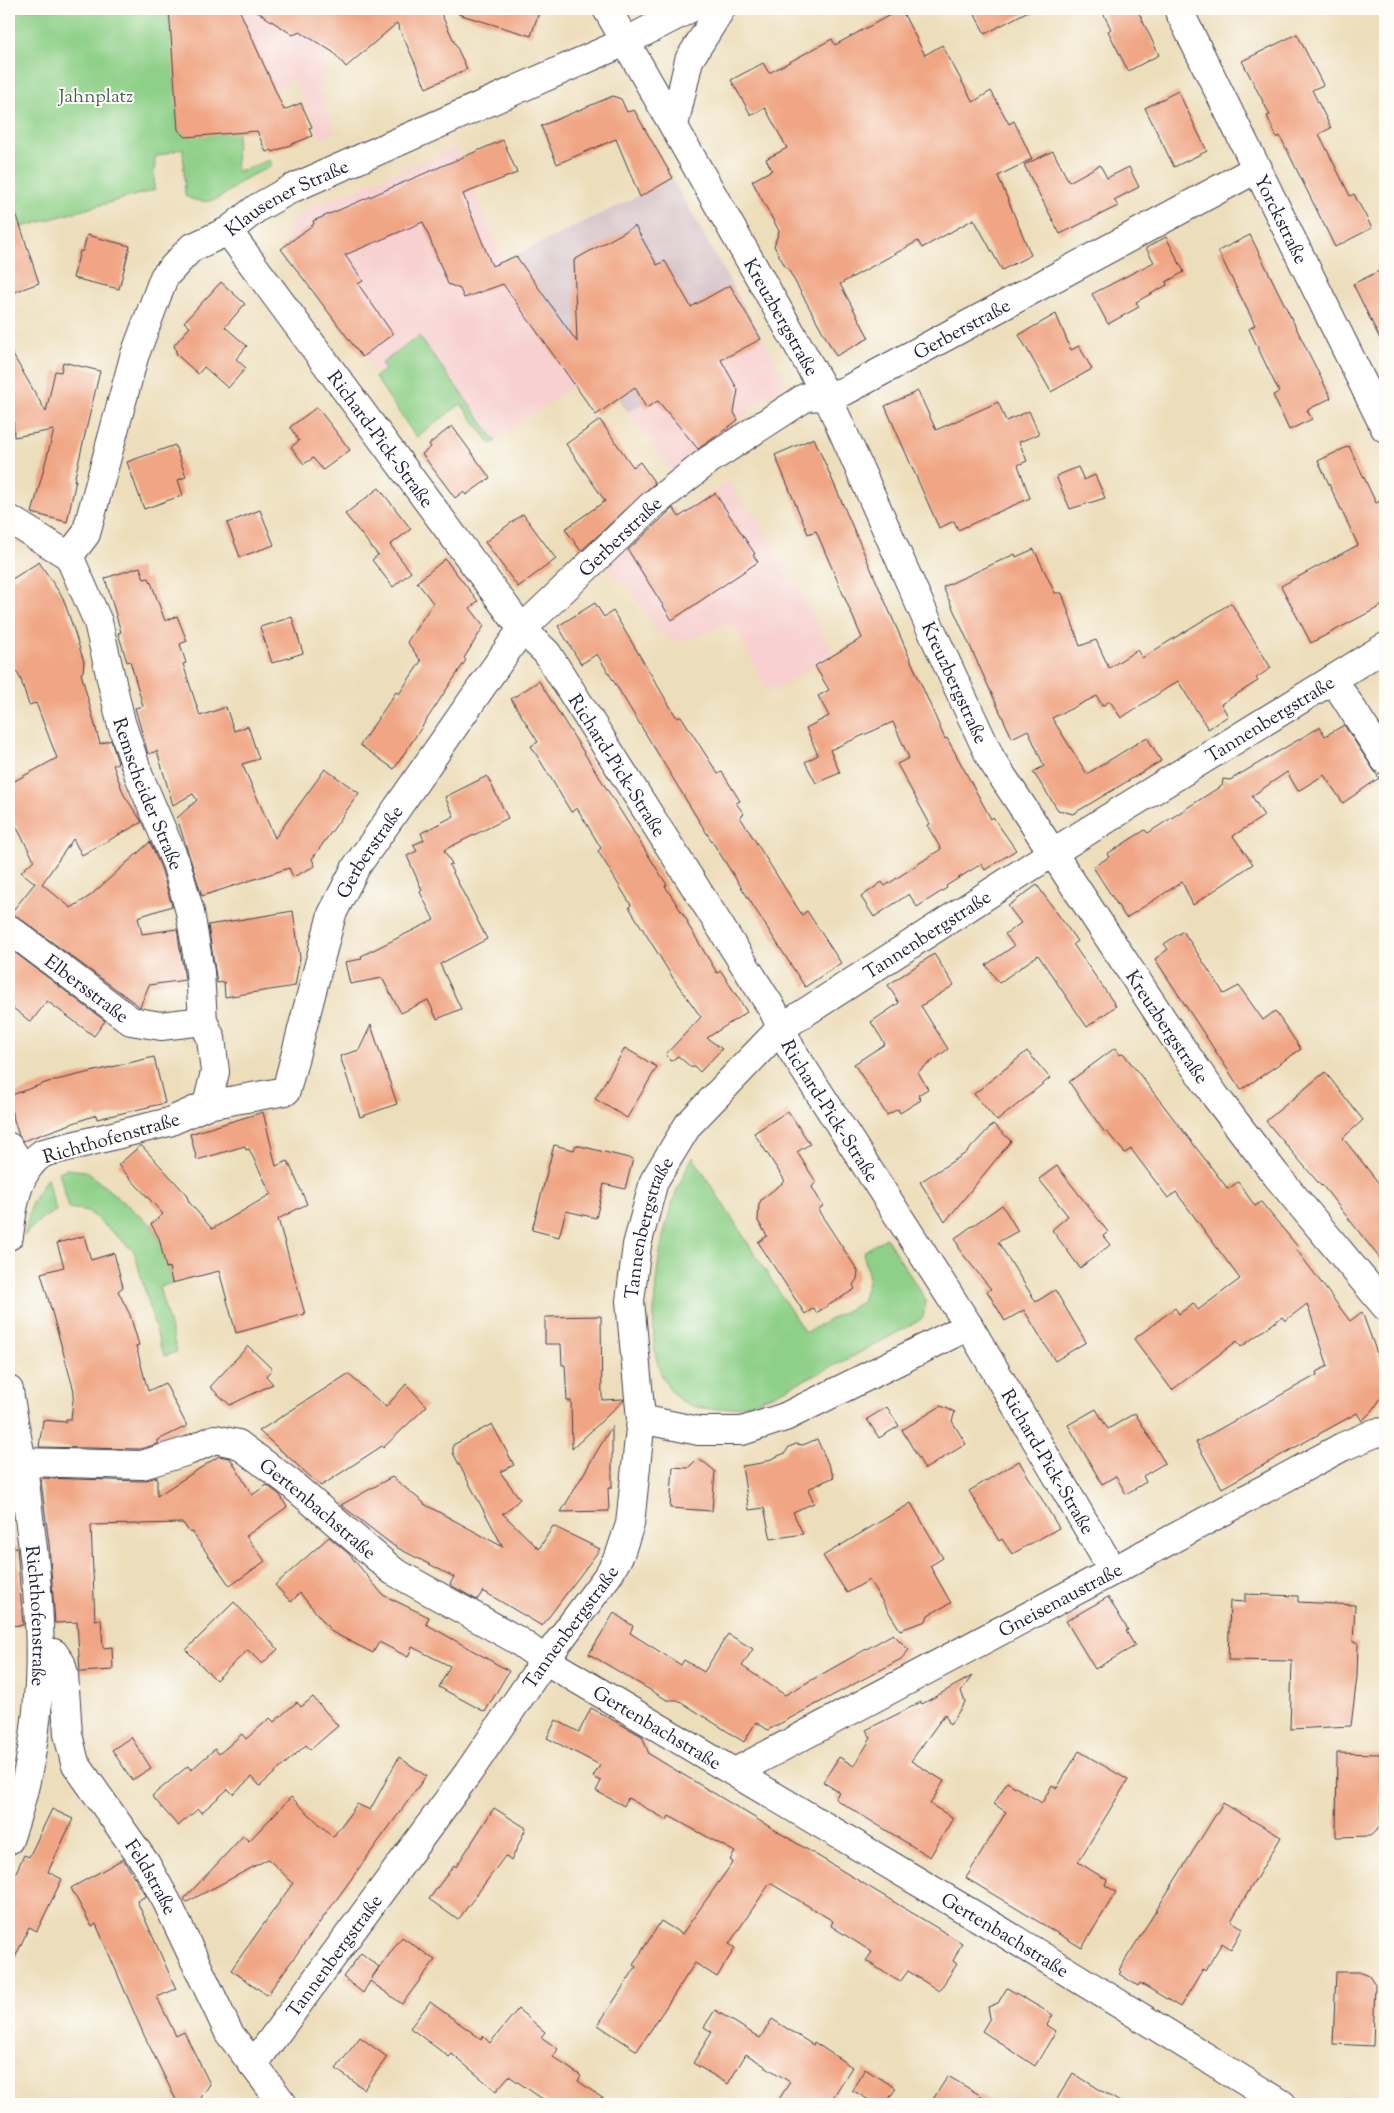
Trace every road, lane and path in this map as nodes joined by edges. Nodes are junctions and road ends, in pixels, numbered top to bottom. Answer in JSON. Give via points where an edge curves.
{"nodes":[{"id":1,"x":607,"y":9,"type":"edge"},
{"id":2,"x":689,"y":9,"type":"edge"},
{"id":3,"x":721,"y":9,"type":"edge"},
{"id":4,"x":1178,"y":9,"type":"edge"},
{"id":5,"x":625,"y":42,"type":"junction"},
{"id":6,"x":674,"y":126,"type":"junction"},
{"id":7,"x":1258,"y":168,"type":"junction"},
{"id":8,"x":228,"y":230,"type":"junction"},
{"id":9,"x":827,"y":396,"type":"junction"},
{"id":10,"x":1385,"y":428,"type":"edge"},
{"id":11,"x":9,"y":519,"type":"edge"},
{"id":12,"x":69,"y":556,"type":"junction"},
{"id":13,"x":522,"y":628,"type":"junction"},
{"id":14,"x":1385,"y":647,"type":"edge"},
{"id":15,"x":1333,"y":679,"type":"junction"},
{"id":16,"x":1385,"y":760,"type":"edge"},
{"id":17,"x":1052,"y":853,"type":"junction"},
{"id":18,"x":9,"y":928,"type":"edge"},
{"id":19,"x":203,"y":1021,"type":"junction"},
{"id":20,"x":781,"y":1028,"type":"junction"},
{"id":21,"x":207,"y":1105,"type":"junction"},
{"id":22,"x":9,"y":1147,"type":"edge"},
{"id":23,"x":17,"y":1170,"type":"edge"},
{"id":24,"x":9,"y":1236,"type":"edge"},
{"id":25,"x":1385,"y":1306,"type":"edge"},
{"id":26,"x":969,"y":1326,"type":"junction"},
{"id":27,"x":9,"y":1390,"type":"edge"},
{"id":28,"x":641,"y":1418,"type":"junction"},
{"id":29,"x":1385,"y":1432,"type":"edge"},
{"id":30,"x":22,"y":1462,"type":"junction"},
{"id":31,"x":1113,"y":1571,"type":"junction"},
{"id":32,"x":41,"y":1651,"type":"junction"},
{"id":33,"x":545,"y":1660,"type":"junction"},
{"id":34,"x":734,"y":1772,"type":"junction"},
{"id":35,"x":9,"y":1840,"type":"edge"},
{"id":36,"x":253,"y":2065,"type":"junction"},
{"id":37,"x":283,"y":2104,"type":"edge"},
{"id":38,"x":1282,"y":2104,"type":"edge"}],
"edges":[{"from":1,"to":5,"type":"street","name":"Kreuzbergstraße"},
{"from":2,"to":5,"type":"street","name":"Klausener Straße"},
{"from":3,"to":6,"type":"street","via":[[689,60]]},
{"from":4,"to":7,"type":"street","name":"Yorckstraße"},
{"from":5,"to":6,"type":"street","name":"Kreuzbergstraße"},
{"from":5,"to":8,"type":"street","name":"Klausener Straße","via":[[291,189],[257,208]]},
{"from":6,"to":9,"type":"street","name":"Kreuzbergstraße"},
{"from":7,"to":9,"type":"street","name":"Gerberstraße","via":[[845,391]]},
{"from":7,"to":10,"type":"street","name":"Yorckstraße"},
{"from":8,"to":12,"type":"street","name":"Klausener Straße","via":[[191,248],[164,277],[134,357],[86,534]]},
{"from":8,"to":13,"type":"street","name":"Richard-Pick-Straße"},
{"from":9,"to":13,"type":"street","name":"Gerberstraße","via":[[806,397],[702,466],[652,505]]},
{"from":9,"to":17,"type":"street","name":"Kreuzbergstraße","via":[[991,759]]},
{"from":11,"to":12,"type":"street"},
{"from":12,"to":19,"type":"street","name":"Remscheider Straße","via":[[98,622],[121,722],[139,776],[176,863],[190,912],[200,972]]},
{"from":13,"to":20,"type":"street","name":"Richard-Pick-Straße","via":[[552,660],[768,1002]]},
{"from":13,"to":21,"type":"street","name":"Gerberstraße","via":[[356,867],[332,914],[286,1091]]},
{"from":14,"to":15,"type":"street","name":"Tannenbergstraße"},
{"from":15,"to":16,"type":"street"},
{"from":15,"to":17,"type":"street","name":"Tannenbergstraße"},
{"from":17,"to":20,"type":"street","name":"Tannenbergstraße"},
{"from":17,"to":25,"type":"street","name":"Kreuzbergstraße","via":[[1216,1097]]},
{"from":18,"to":19,"type":"street","name":"Elbersstraße","via":[[132,1021],[161,1026]]},
{"from":19,"to":21,"type":"street","name":"Remscheider Straße","via":[[211,1038],[215,1072]]},
{"from":20,"to":26,"type":"street","name":"Richard-Pick-Straße","via":[[791,1049]]},
{"from":20,"to":28,"type":"street","name":"Tannenbergstraße","via":[[688,1125],[654,1181],[637,1245],[630,1301]]},
{"from":21,"to":23,"type":"street","name":"Richthofenstraße","via":[[169,1122],[44,1153]]},
{"from":22,"to":23,"type":"street"},
{"from":23,"to":24,"type":"street","name":"Richthofenstraße"},
{"from":26,"to":28,"type":"street","via":[[786,1417],[742,1431],[699,1431]]},
{"from":26,"to":31,"type":"street","name":"Richard-Pick-Straße"},
{"from":27,"to":30,"type":"street","name":"Richthofenstraße"},
{"from":28,"to":33,"type":"street","name":"Tannenbergstraße","via":[[630,1524],[620,1554],[609,1574]]},
{"from":29,"to":31,"type":"street","name":"Gneisenaustraße","via":[[1342,1447]]},
{"from":30,"to":32,"type":"street","name":"Richthofenstraße","via":[[37,1579]]},
{"from":30,"to":33,"type":"street","name":"Gertenbachstraße","via":[[142,1465],[215,1439],[238,1444],[289,1482],[393,1571],[517,1640]]},
{"from":31,"to":34,"type":"street","name":"Gneisenaustraße"},
{"from":32,"to":35,"type":"street","name":"Richthofenstraße","via":[[40,1698],[31,1763]]},
{"from":32,"to":36,"type":"street","name":"Feldstraße","via":[[54,1653],[61,1663],[68,1734],[75,1763],[146,1864],[229,2033]]},
{"from":33,"to":34,"type":"street","name":"Gertenbachstraße"},
{"from":33,"to":36,"type":"street","name":"Tannenbergstraße","via":[[468,1773]]},
{"from":34,"to":38,"type":"street","name":"Gertenbachstraße"},
{"from":36,"to":37,"type":"street","name":"Feldstraße"}]}
